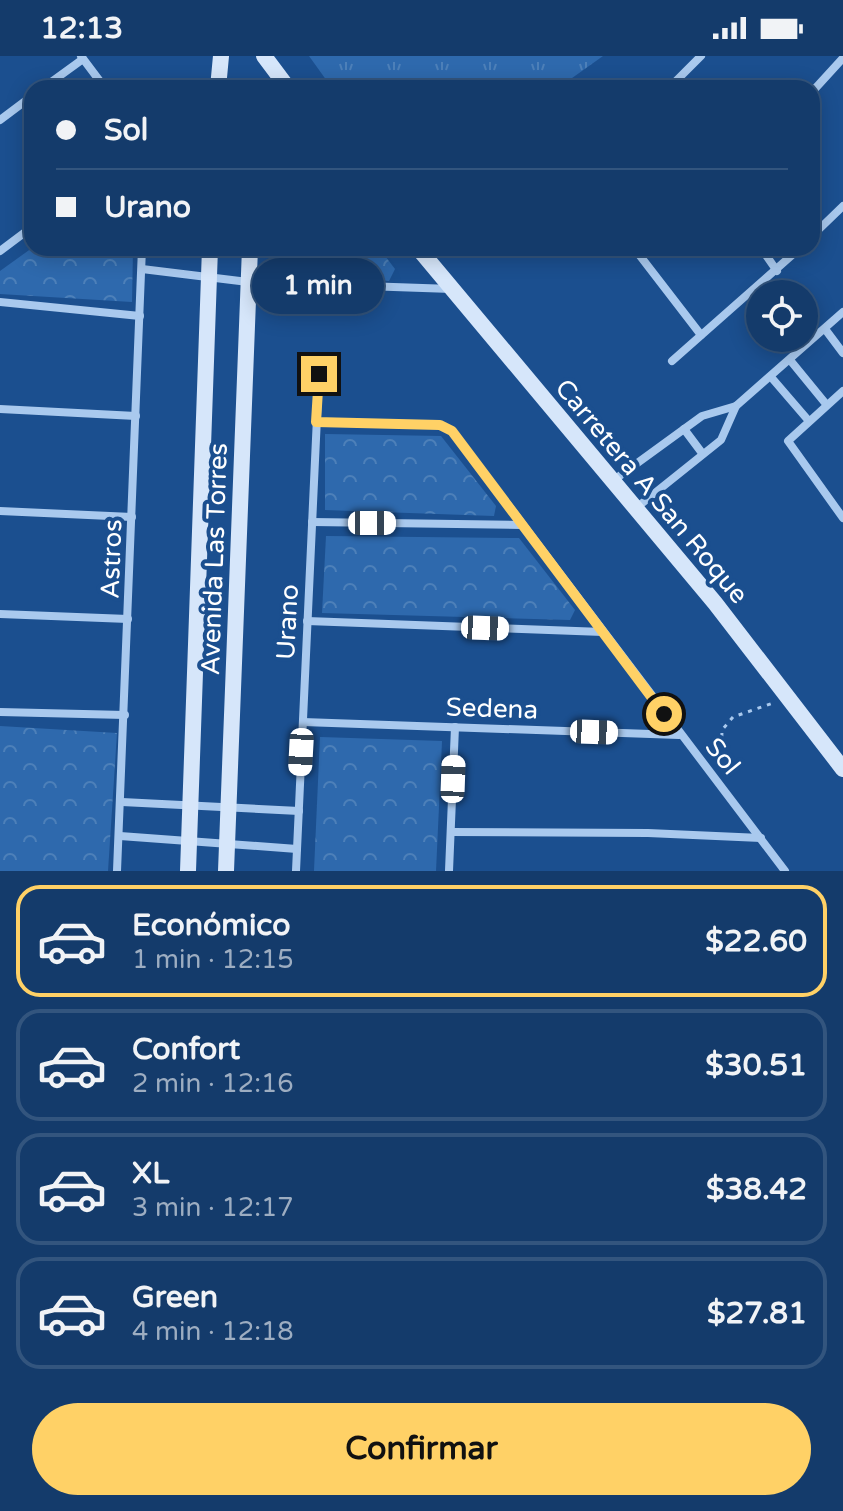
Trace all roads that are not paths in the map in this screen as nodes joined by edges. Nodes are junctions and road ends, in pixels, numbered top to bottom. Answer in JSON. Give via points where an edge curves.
{"nodes":[{"id":1,"x":221,"y":56,"type":"edge"},
{"id":2,"x":264,"y":56,"type":"edge"},
{"id":3,"x":701,"y":56,"type":"edge"},
{"id":4,"x":82,"y":57,"type":"edge"},
{"id":5,"x":843,"y":58,"type":"edge"},
{"id":6,"x":53,"y":80,"type":"edge"},
{"id":7,"x":99,"y":80,"type":"edge"},
{"id":8,"x":219,"y":80,"type":"edge"},
{"id":9,"x":282,"y":80,"type":"edge"},
{"id":10,"x":677,"y":80,"type":"edge"},
{"id":11,"x":820,"y":83,"type":"edge"},
{"id":12,"x":24,"y":102,"type":"edge"},
{"id":13,"x":0,"y":120,"type":"edge"},
{"id":14,"x":843,"y":206,"type":"edge"},
{"id":15,"x":820,"y":228,"type":"edge"},
{"id":16,"x":24,"y":233,"type":"edge"},
{"id":17,"x":0,"y":251,"type":"edge"},
{"id":18,"x":142,"y":256,"type":"edge"},
{"id":19,"x":210,"y":256,"type":"edge"},
{"id":20,"x":250,"y":256,"type":"edge"},
{"id":21,"x":425,"y":256,"type":"edge"},
{"id":22,"x":640,"y":256,"type":"edge"},
{"id":23,"x":767,"y":256,"type":"edge"},
{"id":24,"x":792,"y":256,"type":"edge"},
{"id":25,"x":142,"y":269,"type":"junction"},
{"id":26,"x":777,"y":271,"type":"junction"},
{"id":27,"x":209,"y":276,"type":"junction"},
{"id":28,"x":248,"y":282,"type":"junction"},
{"id":29,"x":453,"y":289,"type":"junction"},
{"id":30,"x":0,"y":302,"type":"edge"},
{"id":31,"x":843,"y":312,"type":"edge"},
{"id":32,"x":140,"y":316,"type":"junction"},
{"id":33,"x":825,"y":329,"type":"junction"},
{"id":34,"x":701,"y":335,"type":"junction"},
{"id":35,"x":843,"y":353,"type":"edge"},
{"id":36,"x":790,"y":360,"type":"junction"},
{"id":37,"x":672,"y":361,"type":"dead end"},
{"id":38,"x":319,"y":374,"type":"dead end"},
{"id":39,"x":771,"y":377,"type":"junction"},
{"id":40,"x":843,"y":391,"type":"edge"},
{"id":41,"x":826,"y":404,"type":"junction"},
{"id":42,"x":736,"y":406,"type":"junction"},
{"id":43,"x":0,"y":409,"type":"edge"},
{"id":44,"x":136,"y":416,"type":"junction"},
{"id":45,"x":808,"y":420,"type":"junction"},
{"id":46,"x":316,"y":422,"type":"junction"},
{"id":47,"x":684,"y":429,"type":"junction"},
{"id":48,"x":702,"y":453,"type":"junction"},
{"id":49,"x":614,"y":480,"type":"junction"},
{"id":50,"x":636,"y":508,"type":"junction"},
{"id":51,"x":0,"y":511,"type":"edge"},
{"id":52,"x":132,"y":517,"type":"junction"},
{"id":53,"x":843,"y":518,"type":"edge"},
{"id":54,"x":312,"y":522,"type":"junction"},
{"id":55,"x":522,"y":525,"type":"junction"},
{"id":56,"x":0,"y":614,"type":"edge"},
{"id":57,"x":128,"y":619,"type":"junction"},
{"id":58,"x":307,"y":621,"type":"junction"},
{"id":59,"x":603,"y":632,"type":"junction"},
{"id":60,"x":0,"y":712,"type":"edge"},
{"id":61,"x":125,"y":715,"type":"junction"},
{"id":62,"x":303,"y":722,"type":"junction"},
{"id":63,"x":455,"y":727,"type":"junction"},
{"id":64,"x":679,"y":735,"type":"junction"},
{"id":65,"x":843,"y":769,"type":"edge"},
{"id":66,"x":122,"y":802,"type":"junction"},
{"id":67,"x":190,"y":805,"type":"junction"},
{"id":68,"x":229,"y":808,"type":"junction"},
{"id":69,"x":299,"y":811,"type":"junction"},
{"id":70,"x":451,"y":832,"type":"junction"},
{"id":71,"x":120,"y":836,"type":"junction"},
{"id":72,"x":761,"y":838,"type":"junction"},
{"id":73,"x":189,"y":841,"type":"junction"},
{"id":74,"x":227,"y":843,"type":"junction"},
{"id":75,"x":297,"y":849,"type":"junction"},
{"id":76,"x":117,"y":871,"type":"edge"},
{"id":77,"x":188,"y":871,"type":"edge"},
{"id":78,"x":226,"y":871,"type":"edge"},
{"id":79,"x":296,"y":871,"type":"edge"},
{"id":80,"x":449,"y":871,"type":"edge"},
{"id":81,"x":785,"y":871,"type":"edge"}],
"edges":[{"from":1,"to":8,"type":"street"},
{"from":2,"to":9,"type":"street"},
{"from":3,"to":10,"type":"street"},
{"from":4,"to":6,"type":"street"},
{"from":4,"to":7,"type":"street"},
{"from":5,"to":11,"type":"street"},
{"from":12,"to":13,"type":"street"},
{"from":14,"to":15,"type":"street"},
{"from":16,"to":17,"type":"street"},
{"from":18,"to":25,"type":"street","name":"Astros"},
{"from":19,"to":27,"type":"street","name":"Avenida Las Torres"},
{"from":20,"to":28,"type":"street","name":"Avenida Las Torres"},
{"from":21,"to":29,"type":"street","name":"Carretera A San Roque"},
{"from":22,"to":34,"type":"street"},
{"from":23,"to":26,"type":"street"},
{"from":24,"to":26,"type":"street"},
{"from":25,"to":27,"type":"street"},
{"from":25,"to":32,"type":"street","name":"Astros"},
{"from":26,"to":34,"type":"street"},
{"from":27,"to":28,"type":"street"},
{"from":27,"to":67,"type":"street","name":"Avenida Las Torres"},
{"from":28,"to":29,"type":"street"},
{"from":28,"to":68,"type":"street","name":"Avenida Las Torres"},
{"from":29,"to":49,"type":"street","name":"Carretera A San Roque"},
{"from":30,"to":32,"type":"street"},
{"from":31,"to":33,"type":"street"},
{"from":32,"to":44,"type":"street","name":"Astros"},
{"from":33,"to":35,"type":"street"},
{"from":33,"to":36,"type":"street"},
{"from":34,"to":37,"type":"street"},
{"from":36,"to":39,"type":"street"},
{"from":36,"to":41,"type":"street"},
{"from":38,"to":46,"type":"street","name":"Urano"},
{"from":39,"to":42,"type":"street"},
{"from":39,"to":45,"type":"street"},
{"from":40,"to":41,"type":"street"},
{"from":41,"to":45,"type":"street"},
{"from":42,"to":47,"type":"street","via":[[702,416]]},
{"from":42,"to":48,"type":"street","via":[[721,440]]},
{"from":43,"to":44,"type":"street"},
{"from":44,"to":52,"type":"street","name":"Astros"},
{"from":45,"to":53,"type":"street","via":[[791,436],[790,449]]},
{"from":46,"to":54,"type":"street","name":"Urano"},
{"from":46,"to":55,"type":"street","name":"Sol","via":[[446,427]]},
{"from":47,"to":48,"type":"street"},
{"from":47,"to":49,"type":"street"},
{"from":48,"to":50,"type":"street"},
{"from":49,"to":50,"type":"street","name":"Carretera A San Roque"},
{"from":50,"to":65,"type":"street","name":"Carretera A San Roque"},
{"from":51,"to":52,"type":"street"},
{"from":52,"to":57,"type":"street","name":"Astros"},
{"from":54,"to":55,"type":"street"},
{"from":54,"to":58,"type":"street","name":"Urano"},
{"from":55,"to":59,"type":"street","name":"Sol"},
{"from":56,"to":57,"type":"street"},
{"from":57,"to":61,"type":"street","name":"Astros"},
{"from":58,"to":59,"type":"street"},
{"from":58,"to":62,"type":"street","name":"Urano"},
{"from":59,"to":64,"type":"street","name":"Sol"},
{"from":60,"to":61,"type":"street"},
{"from":61,"to":66,"type":"street","name":"Astros"},
{"from":62,"to":63,"type":"street","name":"Sedena"},
{"from":62,"to":69,"type":"street","name":"Urano"},
{"from":63,"to":64,"type":"street","name":"Sedena"},
{"from":63,"to":70,"type":"street"},
{"from":64,"to":72,"type":"street","name":"Sol"},
{"from":66,"to":67,"type":"street"},
{"from":66,"to":71,"type":"street","name":"Astros"},
{"from":67,"to":68,"type":"street"},
{"from":67,"to":73,"type":"street","name":"Avenida Las Torres"},
{"from":68,"to":69,"type":"street"},
{"from":68,"to":74,"type":"street","name":"Avenida Las Torres"},
{"from":69,"to":75,"type":"street","name":"Urano"},
{"from":70,"to":72,"type":"street"},
{"from":70,"to":80,"type":"street"},
{"from":71,"to":73,"type":"street"},
{"from":71,"to":76,"type":"street","name":"Astros"},
{"from":72,"to":81,"type":"street","name":"Sol"},
{"from":73,"to":74,"type":"street"},
{"from":73,"to":77,"type":"street","name":"Avenida Las Torres"},
{"from":74,"to":75,"type":"street"},
{"from":74,"to":78,"type":"street","name":"Avenida Las Torres"},
{"from":75,"to":79,"type":"street","name":"Urano"}]}
